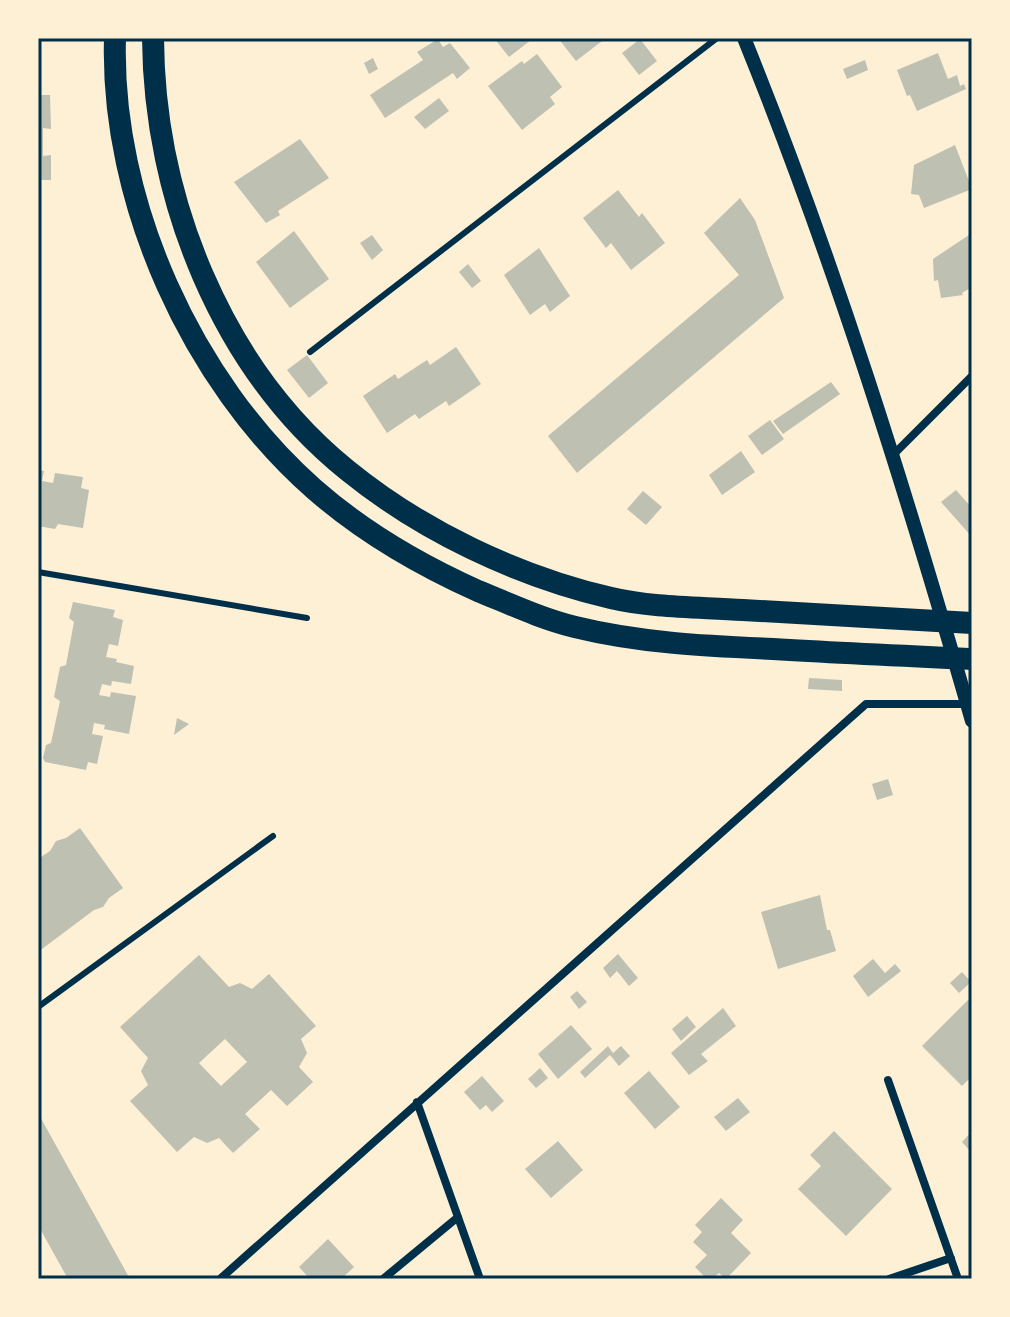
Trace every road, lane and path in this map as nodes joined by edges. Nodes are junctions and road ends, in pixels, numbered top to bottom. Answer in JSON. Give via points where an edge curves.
{"nodes":[{"id":1,"x":115,"y":38,"type":"edge"},
{"id":2,"x":153,"y":38,"type":"edge"},
{"id":3,"x":717,"y":38,"type":"edge"},
{"id":4,"x":744,"y":38,"type":"edge"},
{"id":5,"x":310,"y":352,"type":"dead end"},
{"id":6,"x":972,"y":376,"type":"edge"},
{"id":7,"x":892,"y":456,"type":"junction"},
{"id":8,"x":38,"y":572,"type":"edge"},
{"id":9,"x":307,"y":618,"type":"dead end"},
{"id":10,"x":972,"y":623,"type":"edge"},
{"id":11,"x":972,"y":659,"type":"edge"},
{"id":12,"x":967,"y":704,"type":"junction"},
{"id":13,"x":972,"y":721,"type":"edge"},
{"id":14,"x":273,"y":836,"type":"dead end"},
{"id":15,"x":38,"y":1007,"type":"edge"},
{"id":16,"x":888,"y":1080,"type":"dead end"},
{"id":17,"x":417,"y":1102,"type":"junction"},
{"id":18,"x":458,"y":1217,"type":"junction"},
{"id":19,"x":951,"y":1258,"type":"junction"},
{"id":20,"x":220,"y":1279,"type":"edge"},
{"id":21,"x":383,"y":1279,"type":"edge"},
{"id":22,"x":480,"y":1279,"type":"edge"},
{"id":23,"x":889,"y":1279,"type":"edge"},
{"id":24,"x":958,"y":1279,"type":"edge"}],
"edges":[{"from":1,"to":11,"type":"highway","via":[[119,110],[139,213],[190,332],[248,422],[314,490],[353,521],[453,579],[571,626],[682,645]]},
{"from":2,"to":10,"type":"highway","via":[[158,120],[193,252],[256,371],[346,469],[467,545],[545,580],[614,599]]},
{"from":3,"to":5,"type":"lane"},
{"from":4,"to":7,"type":"street","via":[[785,140]]},
{"from":6,"to":7,"type":"street"},
{"from":7,"to":12,"type":"street"},
{"from":8,"to":9,"type":"lane"},
{"from":12,"to":13,"type":"street"},
{"from":12,"to":17,"type":"street","via":[[866,704]]},
{"from":14,"to":15,"type":"lane"},
{"from":16,"to":19,"type":"street"},
{"from":17,"to":18,"type":"street"},
{"from":17,"to":20,"type":"street"},
{"from":18,"to":21,"type":"street"},
{"from":18,"to":22,"type":"street"},
{"from":19,"to":23,"type":"street"},
{"from":19,"to":24,"type":"street"}]}
